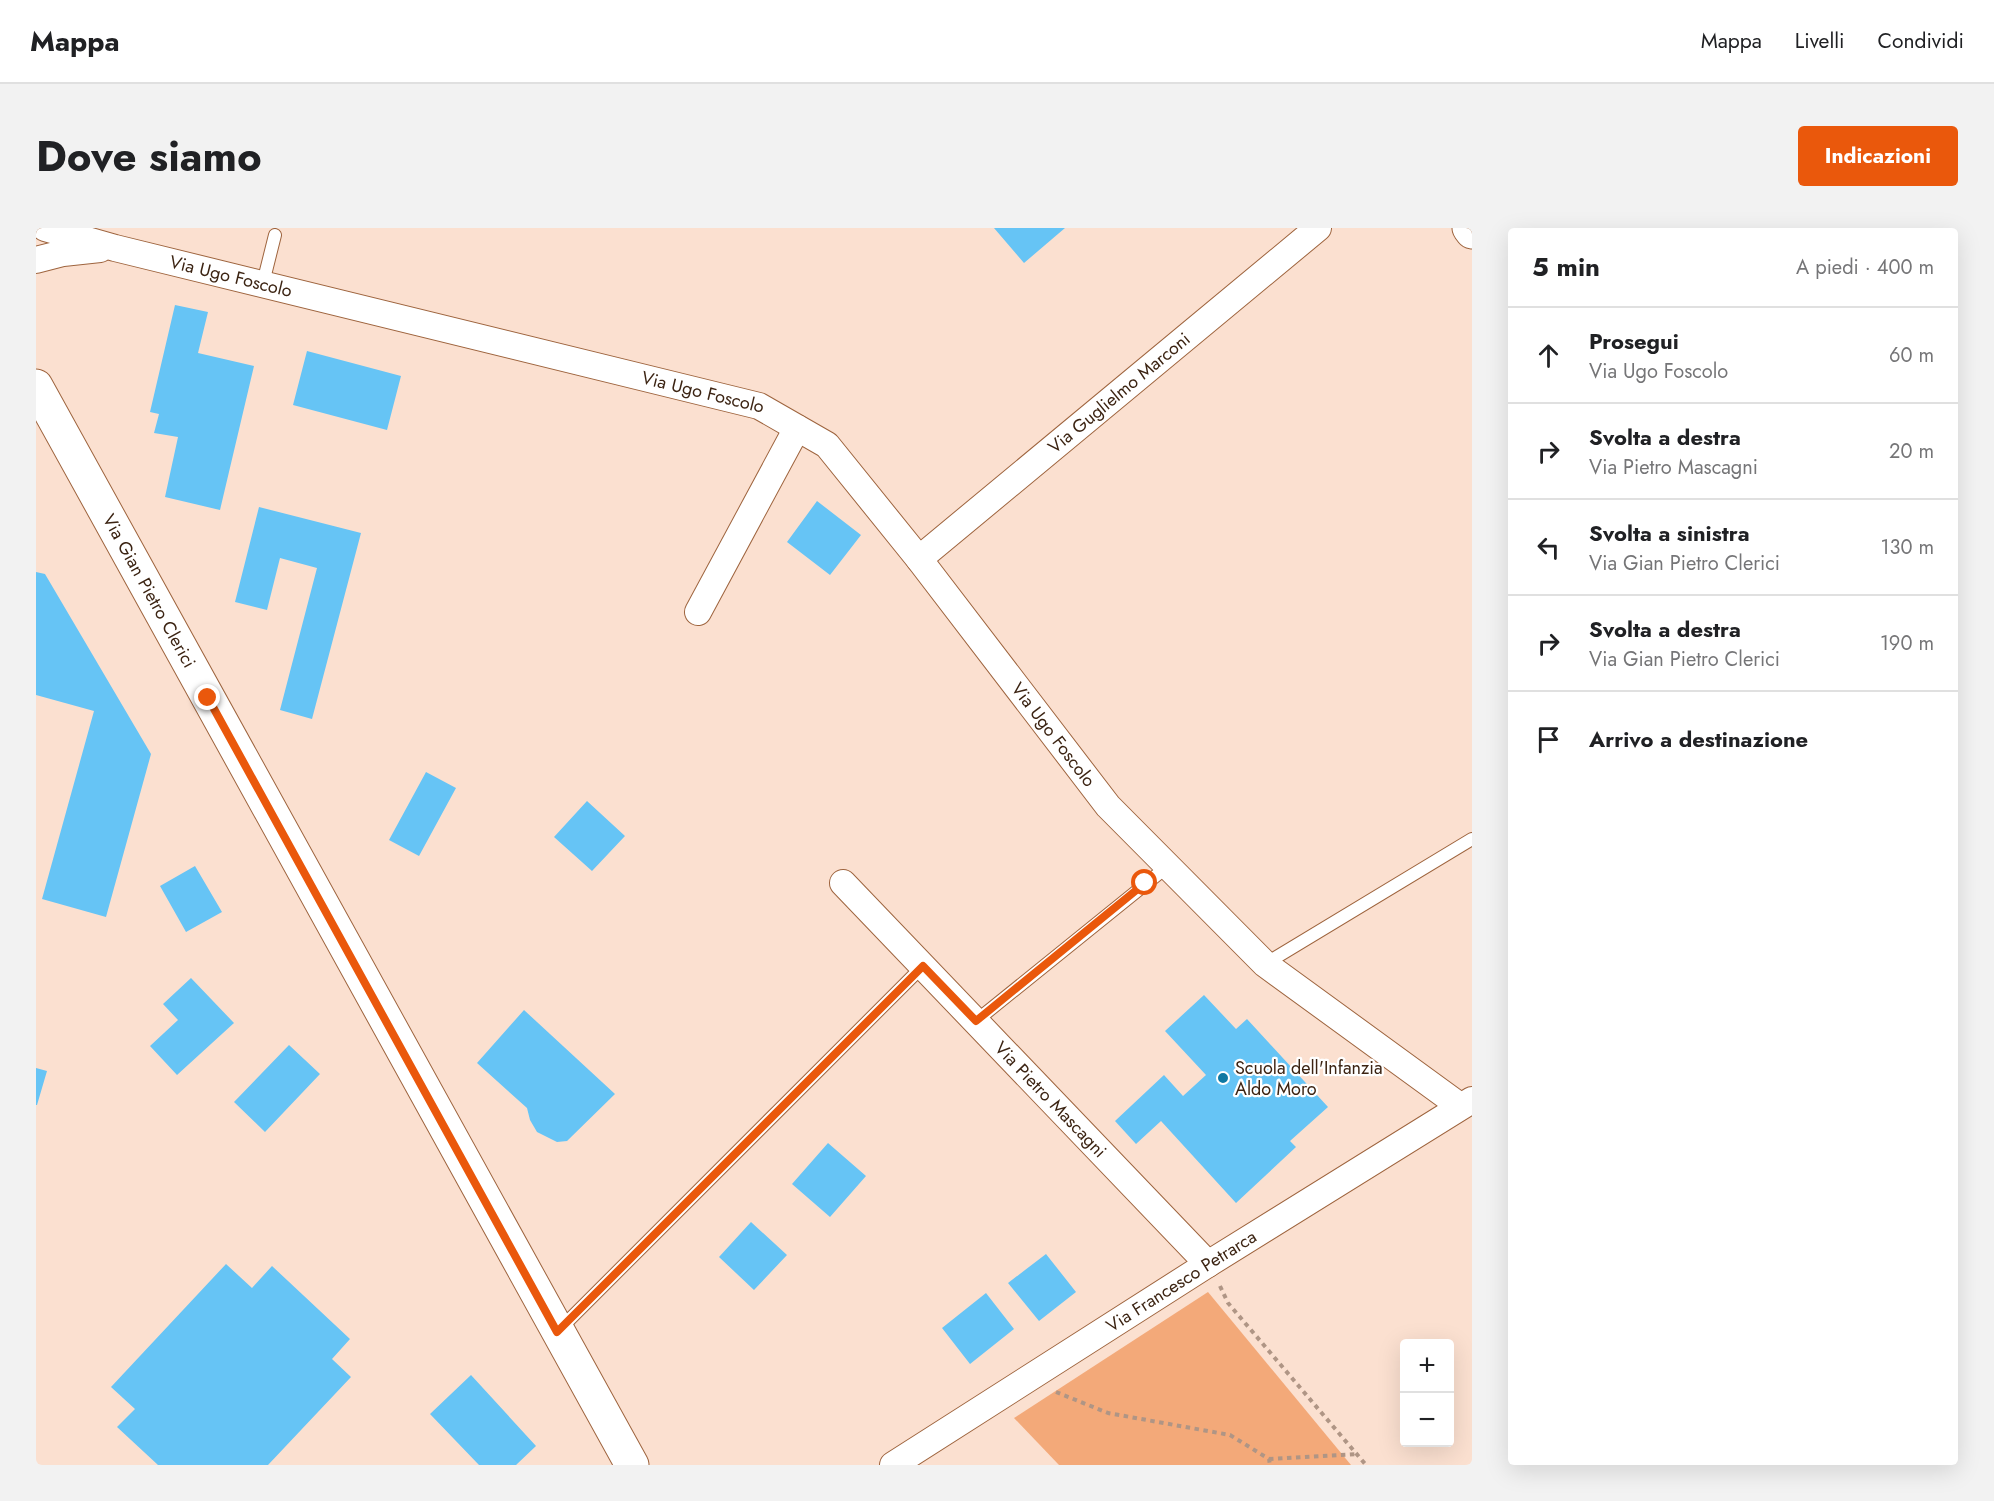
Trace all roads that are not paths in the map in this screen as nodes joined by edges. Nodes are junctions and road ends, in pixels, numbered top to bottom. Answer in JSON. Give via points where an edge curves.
{"nodes":[{"id":1,"x":46,"y":228,"type":"edge"},
{"id":2,"x":1318,"y":228,"type":"edge"},
{"id":3,"x":1469,"y":228,"type":"edge"},
{"id":4,"x":36,"y":230,"type":"edge"},
{"id":5,"x":1472,"y":232,"type":"edge"},
{"id":6,"x":275,"y":235,"type":"dead end"},
{"id":7,"x":115,"y":248,"type":"junction"},
{"id":8,"x":63,"y":253,"type":"junction"},
{"id":9,"x":36,"y":260,"type":"edge"},
{"id":10,"x":36,"y":279,"type":"edge"},
{"id":11,"x":263,"y":283,"type":"junction"},
{"id":12,"x":36,"y":386,"type":"edge"},
{"id":13,"x":797,"y":428,"type":"junction"},
{"id":14,"x":919,"y":559,"type":"junction"},
{"id":15,"x":698,"y":612,"type":"dead end"},
{"id":16,"x":1472,"y":839,"type":"edge"},
{"id":17,"x":1168,"y":866,"type":"junction"},
{"id":18,"x":843,"y":883,"type":"dead end"},
{"id":19,"x":1265,"y":964,"type":"junction"},
{"id":20,"x":923,"y":966,"type":"junction"},
{"id":21,"x":976,"y":1021,"type":"junction"},
{"id":22,"x":1466,"y":1103,"type":"edge"},
{"id":23,"x":1208,"y":1264,"type":"junction"},
{"id":24,"x":557,"y":1332,"type":"junction"},
{"id":25,"x":632,"y":1465,"type":"edge"},
{"id":26,"x":893,"y":1465,"type":"edge"}],
"edges":[{"from":1,"to":4,"type":"street"},
{"from":1,"to":7,"type":"street","name":"Via Ugo Foscolo"},
{"from":2,"to":14,"type":"street","name":"Via Guglielmo Marconi"},
{"from":3,"to":5,"type":"main road"},
{"from":6,"to":11,"type":"lane"},
{"from":7,"to":8,"type":"street"},
{"from":7,"to":11,"type":"street","name":"Via Ugo Foscolo"},
{"from":8,"to":9,"type":"street"},
{"from":8,"to":10,"type":"street"},
{"from":11,"to":13,"type":"street","name":"Via Ugo Foscolo","via":[[759,406]]},
{"from":12,"to":24,"type":"main road","name":"Via Gian Pietro Clerici"},
{"from":13,"to":14,"type":"street","name":"Via Ugo Foscolo","via":[[827,446]]},
{"from":13,"to":15,"type":"street"},
{"from":14,"to":17,"type":"street","name":"Via Ugo Foscolo","via":[[1108,806]]},
{"from":16,"to":19,"type":"lane"},
{"from":17,"to":19,"type":"street","name":"Via Ugo Foscolo"},
{"from":17,"to":21,"type":"lane"},
{"from":18,"to":20,"type":"street","name":"Via Pietro Mascagni"},
{"from":19,"to":22,"type":"street","name":"Via Ugo Foscolo"},
{"from":20,"to":21,"type":"street","name":"Via Pietro Mascagni"},
{"from":20,"to":24,"type":"lane"},
{"from":21,"to":23,"type":"street","name":"Via Pietro Mascagni"},
{"from":22,"to":23,"type":"street","name":"Via Francesco Petrarca"},
{"from":23,"to":26,"type":"street","name":"Via Francesco Petrarca"},
{"from":24,"to":25,"type":"main road","name":"Via Gian Pietro Clerici"}]}
